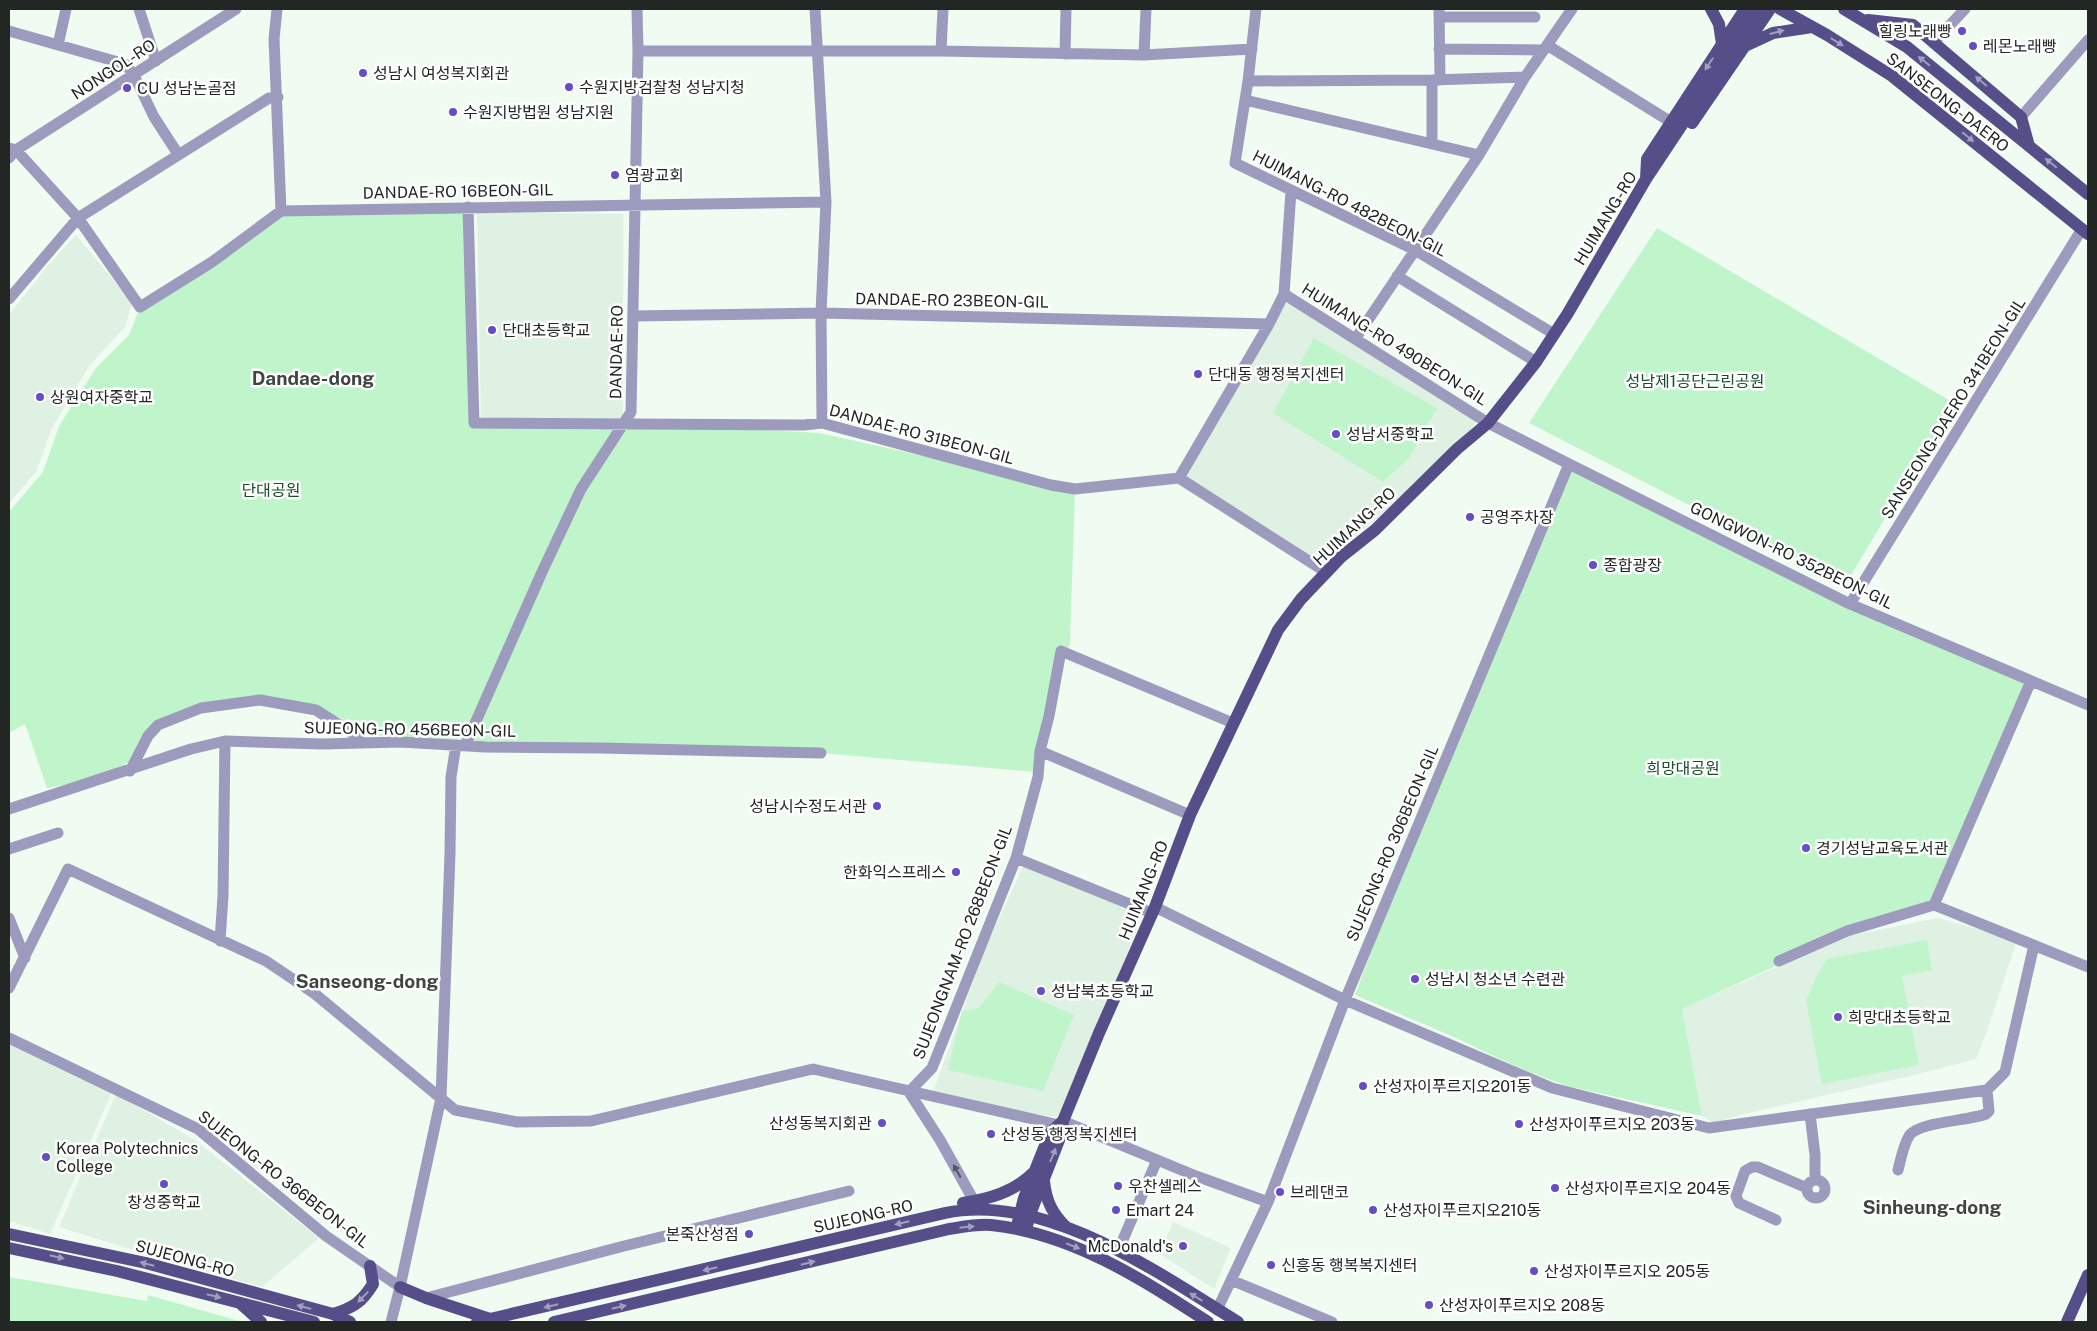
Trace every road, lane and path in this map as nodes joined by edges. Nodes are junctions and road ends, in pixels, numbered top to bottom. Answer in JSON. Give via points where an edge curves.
{"nodes":[{"id":1,"x":66,"y":9,"type":"edge"},
{"id":2,"x":139,"y":9,"type":"edge"},
{"id":3,"x":236,"y":9,"type":"edge"},
{"id":4,"x":276,"y":9,"type":"edge"},
{"id":5,"x":637,"y":9,"type":"edge"},
{"id":6,"x":815,"y":9,"type":"edge"},
{"id":7,"x":943,"y":9,"type":"edge"},
{"id":8,"x":1066,"y":9,"type":"edge"},
{"id":9,"x":1146,"y":9,"type":"edge"},
{"id":10,"x":1256,"y":9,"type":"edge"},
{"id":11,"x":1572,"y":9,"type":"edge"},
{"id":12,"x":1711,"y":9,"type":"edge"},
{"id":13,"x":1745,"y":9,"type":"edge"},
{"id":14,"x":1759,"y":9,"type":"edge"},
{"id":15,"x":1770,"y":9,"type":"edge"},
{"id":16,"x":1780,"y":9,"type":"edge"},
{"id":17,"x":1844,"y":9,"type":"edge"},
{"id":18,"x":1854,"y":9,"type":"edge"},
{"id":19,"x":1965,"y":9,"type":"edge"},
{"id":20,"x":1439,"y":13,"type":"edge"},
{"id":21,"x":1535,"y":17,"type":"dead end"},
{"id":22,"x":1863,"y":20,"type":"junction"},
{"id":23,"x":1812,"y":27,"type":"junction"},
{"id":24,"x":9,"y":31,"type":"edge"},
{"id":25,"x":2088,"y":40,"type":"edge"},
{"id":26,"x":1934,"y":42,"type":"junction"},
{"id":27,"x":1722,"y":44,"type":"junction"},
{"id":28,"x":58,"y":45,"type":"junction"},
{"id":29,"x":1744,"y":46,"type":"junction"},
{"id":30,"x":1545,"y":48,"type":"junction"},
{"id":31,"x":1252,"y":49,"type":"junction"},
{"id":32,"x":1439,"y":50,"type":"junction"},
{"id":33,"x":638,"y":51,"type":"junction"},
{"id":34,"x":941,"y":51,"type":"junction"},
{"id":35,"x":817,"y":52,"type":"junction"},
{"id":36,"x":1065,"y":54,"type":"junction"},
{"id":37,"x":1144,"y":55,"type":"junction"},
{"id":38,"x":156,"y":60,"type":"junction"},
{"id":39,"x":134,"y":75,"type":"junction"},
{"id":40,"x":1525,"y":77,"type":"junction"},
{"id":41,"x":1436,"y":80,"type":"junction"},
{"id":42,"x":1248,"y":82,"type":"junction"},
{"id":43,"x":278,"y":97,"type":"junction"},
{"id":44,"x":1245,"y":100,"type":"junction"},
{"id":45,"x":2021,"y":117,"type":"junction"},
{"id":46,"x":1670,"y":122,"type":"junction"},
{"id":47,"x":1432,"y":144,"type":"junction"},
{"id":48,"x":2029,"y":146,"type":"junction"},
{"id":49,"x":11,"y":152,"type":"edge"},
{"id":50,"x":178,"y":154,"type":"junction"},
{"id":51,"x":1479,"y":155,"type":"junction"},
{"id":52,"x":1646,"y":179,"type":"junction"},
{"id":53,"x":1291,"y":191,"type":"junction"},
{"id":54,"x":2088,"y":194,"type":"edge"},
{"id":55,"x":826,"y":202,"type":"junction"},
{"id":56,"x":635,"y":204,"type":"junction"},
{"id":57,"x":468,"y":207,"type":"junction"},
{"id":58,"x":281,"y":211,"type":"junction"},
{"id":59,"x":78,"y":218,"type":"junction"},
{"id":60,"x":2085,"y":232,"type":"edge"},
{"id":61,"x":1415,"y":250,"type":"junction"},
{"id":62,"x":1397,"y":276,"type":"junction"},
{"id":63,"x":1284,"y":294,"type":"junction"},
{"id":64,"x":9,"y":299,"type":"edge"},
{"id":65,"x":821,"y":313,"type":"junction"},
{"id":66,"x":634,"y":316,"type":"junction"},
{"id":67,"x":1270,"y":324,"type":"junction"},
{"id":68,"x":1554,"y":334,"type":"junction"},
{"id":69,"x":1356,"y":338,"type":"junction"},
{"id":70,"x":1536,"y":362,"type":"junction"},
{"id":71,"x":625,"y":422,"type":"junction"},
{"id":72,"x":822,"y":422,"type":"junction"},
{"id":73,"x":1488,"y":423,"type":"junction"},
{"id":74,"x":1569,"y":464,"type":"junction"},
{"id":75,"x":1179,"y":478,"type":"junction"},
{"id":76,"x":1326,"y":572,"type":"junction"},
{"id":77,"x":1850,"y":604,"type":"junction"},
{"id":78,"x":2031,"y":681,"type":"junction"},
{"id":79,"x":2088,"y":705,"type":"edge"},
{"id":80,"x":1233,"y":723,"type":"junction"},
{"id":81,"x":225,"y":741,"type":"junction"},
{"id":82,"x":362,"y":743,"type":"junction"},
{"id":83,"x":460,"y":746,"type":"junction"},
{"id":84,"x":1040,"y":751,"type":"junction"},
{"id":85,"x":820,"y":753,"type":"dead end"},
{"id":86,"x":130,"y":770,"type":"junction"},
{"id":87,"x":9,"y":809,"type":"edge"},
{"id":88,"x":1190,"y":815,"type":"junction"},
{"id":89,"x":58,"y":833,"type":"dead end"},
{"id":90,"x":9,"y":849,"type":"edge"},
{"id":91,"x":1016,"y":858,"type":"junction"},
{"id":92,"x":1934,"y":905,"type":"junction"},
{"id":93,"x":1154,"y":910,"type":"junction"},
{"id":94,"x":9,"y":918,"type":"edge"},
{"id":95,"x":220,"y":941,"type":"junction"},
{"id":96,"x":2034,"y":945,"type":"junction"},
{"id":97,"x":25,"y":958,"type":"junction"},
{"id":98,"x":1779,"y":961,"type":"dead end"},
{"id":99,"x":2088,"y":966,"type":"edge"},
{"id":100,"x":9,"y":988,"type":"edge"},
{"id":101,"x":1345,"y":1000,"type":"junction"},
{"id":102,"x":9,"y":1038,"type":"edge"},
{"id":103,"x":1987,"y":1090,"type":"junction"},
{"id":104,"x":909,"y":1092,"type":"junction"},
{"id":105,"x":441,"y":1098,"type":"junction"},
{"id":106,"x":1810,"y":1114,"type":"junction"},
{"id":107,"x":1061,"y":1123,"type":"junction"},
{"id":108,"x":1157,"y":1160,"type":"junction"},
{"id":109,"x":1898,"y":1170,"type":"dead end"},
{"id":110,"x":1039,"y":1175,"type":"junction"},
{"id":111,"x":849,"y":1191,"type":"dead end"},
{"id":112,"x":974,"y":1201,"type":"junction"},
{"id":113,"x":1268,"y":1202,"type":"junction"},
{"id":114,"x":935,"y":1215,"type":"junction"},
{"id":115,"x":1024,"y":1216,"type":"junction"},
{"id":116,"x":1776,"y":1220,"type":"dead end"},
{"id":117,"x":1066,"y":1227,"type":"junction"},
{"id":118,"x":1022,"y":1230,"type":"junction"},
{"id":119,"x":9,"y":1234,"type":"edge"},
{"id":120,"x":9,"y":1248,"type":"edge"},
{"id":121,"x":1119,"y":1249,"type":"junction"},
{"id":122,"x":370,"y":1266,"type":"junction"},
{"id":123,"x":2088,"y":1275,"type":"edge"},
{"id":124,"x":1231,"y":1280,"type":"junction"},
{"id":125,"x":400,"y":1286,"type":"junction"},
{"id":126,"x":2081,"y":1292,"type":"junction"},
{"id":127,"x":426,"y":1298,"type":"junction"},
{"id":128,"x":238,"y":1302,"type":"junction"},
{"id":129,"x":1217,"y":1310,"type":"junction"},
{"id":130,"x":333,"y":1314,"type":"junction"},
{"id":131,"x":493,"y":1320,"type":"junction"},
{"id":132,"x":261,"y":1322,"type":"edge"},
{"id":133,"x":314,"y":1322,"type":"edge"},
{"id":134,"x":350,"y":1322,"type":"edge"},
{"id":135,"x":391,"y":1322,"type":"edge"},
{"id":136,"x":477,"y":1322,"type":"edge"},
{"id":137,"x":554,"y":1322,"type":"edge"},
{"id":138,"x":1208,"y":1322,"type":"edge"},
{"id":139,"x":1238,"y":1322,"type":"edge"},
{"id":140,"x":1332,"y":1322,"type":"edge"},
{"id":141,"x":2061,"y":1322,"type":"edge"},
{"id":142,"x":2067,"y":1322,"type":"edge"}],
"edges":[{"from":1,"to":28,"type":"street"},
{"from":2,"to":38,"type":"street"},
{"from":3,"to":38,"type":"street","name":"NONGOL-RO"},
{"from":4,"to":43,"type":"street","via":[[274,39]]},
{"from":5,"to":33,"type":"street","name":"DANDAE-RO"},
{"from":6,"to":35,"type":"street"},
{"from":7,"to":34,"type":"street"},
{"from":8,"to":36,"type":"street"},
{"from":9,"to":37,"type":"street"},
{"from":10,"to":31,"type":"street"},
{"from":11,"to":30,"type":"street"},
{"from":12,"to":27,"type":"main road","via":[[1719,24]]},
{"from":13,"to":27,"type":"main road"},
{"from":14,"to":52,"type":"main road","name":"HUIMANG-RO"},
{"from":15,"to":29,"type":"main road"},
{"from":16,"to":23,"type":"main road","name":"SANSEONG-DAERO"},
{"from":17,"to":22,"type":"main road","name":"SANSEONG-DAERO"},
{"from":18,"to":22,"type":"main road"},
{"from":19,"to":26,"type":"street"},
{"from":20,"to":21,"type":"street"},
{"from":20,"to":32,"type":"street"},
{"from":22,"to":26,"type":"main road","via":[[1913,25]]},
{"from":48,"to":22,"type":"main road","name":"SANSEONG-DAERO","one_way":true,"via":[[1907,47]]},
{"from":29,"to":23,"type":"main road","one_way":true,"via":[[1773,33]]},
{"from":23,"to":60,"type":"main road","name":"SANSEONG-DAERO","one_way":true,"via":[[1892,76]]},
{"from":24,"to":28,"type":"street"},
{"from":25,"to":45,"type":"street"},
{"from":45,"to":26,"type":"main road","one_way":true},
{"from":27,"to":46,"type":"main road","one_way":true},
{"from":28,"to":39,"type":"street","via":[[125,64]]},
{"from":29,"to":52,"type":"main road","via":[[1663,165]]},
{"from":30,"to":32,"type":"street"},
{"from":30,"to":40,"type":"street"},
{"from":30,"to":46,"type":"street"},
{"from":31,"to":37,"type":"street"},
{"from":31,"to":42,"type":"street"},
{"from":32,"to":41,"type":"street"},
{"from":33,"to":35,"type":"street"},
{"from":33,"to":56,"type":"street","name":"DANDAE-RO"},
{"from":34,"to":35,"type":"street"},
{"from":34,"to":36,"type":"street"},
{"from":35,"to":55,"type":"street"},
{"from":36,"to":37,"type":"street"},
{"from":38,"to":39,"type":"street","name":"NONGOL-RO"},
{"from":39,"to":49,"type":"street","name":"NONGOL-RO"},
{"from":39,"to":50,"type":"street","via":[[154,117]]},
{"from":40,"to":41,"type":"street"},
{"from":40,"to":51,"type":"street"},
{"from":41,"to":42,"type":"street"},
{"from":41,"to":47,"type":"street"},
{"from":42,"to":44,"type":"street"},
{"from":43,"to":50,"type":"street","via":[[268,98]]},
{"from":43,"to":58,"type":"street"},
{"from":44,"to":47,"type":"street"},
{"from":44,"to":53,"type":"street","name":"HUIMANG-RO 482BEON-GIL","via":[[1235,163]]},
{"from":45,"to":48,"type":"main road"},
{"from":46,"to":52,"type":"main road","via":[[1646,159]]},
{"from":47,"to":51,"type":"street"},
{"from":54,"to":48,"type":"main road","name":"SANSEONG-DAERO","one_way":true},
{"from":49,"to":59,"type":"street"},
{"from":50,"to":59,"type":"street"},
{"from":51,"to":61,"type":"street"},
{"from":52,"to":68,"type":"main road","name":"HUIMANG-RO"},
{"from":53,"to":61,"type":"street","name":"HUIMANG-RO 482BEON-GIL"},
{"from":53,"to":63,"type":"street"},
{"from":55,"to":56,"type":"street","name":"DANDAE-RO 16BEON-GIL"},
{"from":55,"to":65,"type":"street"},
{"from":56,"to":57,"type":"street","name":"DANDAE-RO 16BEON-GIL"},
{"from":56,"to":66,"type":"street","name":"DANDAE-RO"},
{"from":57,"to":58,"type":"street","name":"DANDAE-RO 16BEON-GIL"},
{"from":57,"to":71,"type":"street","name":"DANDAE-RO 31BEON-GIL","via":[[474,423]]},
{"from":58,"to":59,"type":"street","via":[[212,262],[140,306]]},
{"from":59,"to":64,"type":"street"},
{"from":60,"to":77,"type":"street","name":"SANSEONG-DAERO 341BEON-GIL"},
{"from":61,"to":62,"type":"street"},
{"from":61,"to":68,"type":"street","name":"HUIMANG-RO 482BEON-GIL"},
{"from":62,"to":69,"type":"street"},
{"from":62,"to":70,"type":"street"},
{"from":63,"to":67,"type":"street"},
{"from":63,"to":69,"type":"street","name":"HUIMANG-RO 490BEON-GIL"},
{"from":65,"to":66,"type":"street","name":"DANDAE-RO 23BEON-GIL"},
{"from":65,"to":67,"type":"street","name":"DANDAE-RO 23BEON-GIL"},
{"from":65,"to":72,"type":"street"},
{"from":66,"to":71,"type":"street","name":"DANDAE-RO","via":[[631,412]]},
{"from":67,"to":75,"type":"street"},
{"from":68,"to":70,"type":"main road","name":"HUIMANG-RO"},
{"from":69,"to":73,"type":"street","name":"HUIMANG-RO 490BEON-GIL"},
{"from":70,"to":73,"type":"main road","name":"HUIMANG-RO"},
{"from":71,"to":72,"type":"street","name":"DANDAE-RO 31BEON-GIL","via":[[804,425]]},
{"from":71,"to":83,"type":"street","name":"DANDAE-RO","via":[[582,489]]},
{"from":72,"to":75,"type":"street","name":"DANDAE-RO 31BEON-GIL","via":[[1052,485],[1075,488]]},
{"from":73,"to":74,"type":"street","name":"GONGWON-RO 352BEON-GIL"},
{"from":73,"to":76,"type":"main road","name":"HUIMANG-RO"},
{"from":74,"to":77,"type":"street","name":"GONGWON-RO 352BEON-GIL"},
{"from":74,"to":101,"type":"street","name":"SUJEONG-RO 306BEON-GIL"},
{"from":75,"to":76,"type":"street"},
{"from":76,"to":80,"type":"main road","name":"HUIMANG-RO","via":[[1278,630]]},
{"from":77,"to":78,"type":"street","name":"GONGWON-RO 352BEON-GIL"},
{"from":78,"to":79,"type":"street","name":"GONGWON-RO 352BEON-GIL"},
{"from":78,"to":92,"type":"street"},
{"from":80,"to":84,"type":"street","name":"SUJEONGNAM-RO 268BEON-GIL","via":[[1061,651],[1050,716]]},
{"from":80,"to":88,"type":"main road","name":"HUIMANG-RO"},
{"from":81,"to":82,"type":"street","name":"SUJEONG-RO 456BEON-GIL"},
{"from":81,"to":86,"type":"street","name":"SUJEONG-RO 456BEON-GIL"},
{"from":81,"to":95,"type":"street"},
{"from":82,"to":83,"type":"street","name":"SUJEONG-RO 456BEON-GIL"},
{"from":82,"to":86,"type":"street","via":[[358,737],[316,710],[260,700],[202,708],[158,725],[148,736]]},
{"from":83,"to":85,"type":"street","name":"SUJEONG-RO 456BEON-GIL"},
{"from":83,"to":105,"type":"street","name":"DANDAE-RO","via":[[451,777]]},
{"from":84,"to":88,"type":"street"},
{"from":84,"to":91,"type":"street","name":"SUJEONGNAM-RO 268BEON-GIL","via":[[1038,777]]},
{"from":86,"to":87,"type":"street","name":"SUJEONG-RO 456BEON-GIL"},
{"from":88,"to":93,"type":"main road","name":"HUIMANG-RO"},
{"from":89,"to":90,"type":"street"},
{"from":91,"to":93,"type":"street"},
{"from":91,"to":104,"type":"street","name":"SUJEONGNAM-RO 268BEON-GIL","via":[[932,1068]]},
{"from":92,"to":96,"type":"street"},
{"from":92,"to":98,"type":"street","via":[[1847,931]]},
{"from":93,"to":101,"type":"street"},
{"from":93,"to":107,"type":"main road","name":"HUIMANG-RO"},
{"from":94,"to":97,"type":"street"},
{"from":95,"to":97,"type":"street","via":[[68,870]]},
{"from":95,"to":105,"type":"street","via":[[266,961],[315,994]]},
{"from":96,"to":99,"type":"street"},
{"from":96,"to":103,"type":"street","via":[[2005,1072]]},
{"from":97,"to":100,"type":"street"},
{"from":101,"to":106,"type":"street","via":[[1552,1088],[1709,1128]]},
{"from":101,"to":113,"type":"street","name":"SUJEONG-RO 306BEON-GIL"},
{"from":102,"to":122,"type":"street","name":"SUJEONG-RO 366BEON-GIL","via":[[198,1129],[326,1236]]},
{"from":103,"to":106,"type":"street"},
{"from":103,"to":109,"type":"street","via":[[1989,1111],[1986,1114],[1913,1131],[1908,1137]]},
{"from":104,"to":105,"type":"street","via":[[813,1069],[591,1121],[517,1122],[455,1110]]},
{"from":104,"to":107,"type":"street"},
{"from":112,"to":104,"type":"street","one_way":true},
{"from":105,"to":125,"type":"street","name":"DANDAE-RO"},
{"from":106,"to":116,"type":"street","via":[[1814,1155],[1811,1184],[1752,1166],[1745,1170],[1736,1196],[1739,1203]]},
{"from":107,"to":108,"type":"street"},
{"from":107,"to":110,"type":"main road","name":"HUIMANG-RO","via":[[1061,1135]]},
{"from":108,"to":113,"type":"street"},
{"from":108,"to":121,"type":"street"},
{"from":110,"to":112,"type":"main road","via":[[1007,1192]]},
{"from":110,"to":115,"type":"main road","name":"HUIMANG-RO"},
{"from":110,"to":117,"type":"main road","via":[[1054,1215]]},
{"from":111,"to":127,"type":"street"},
{"from":112,"to":114,"type":"main road","via":[[955,1204]]},
{"from":113,"to":124,"type":"street","name":"SUJEONG-RO 306BEON-GIL"},
{"from":114,"to":115,"type":"main road","name":"SUJEONG-RO","via":[[973,1208]]},
{"from":114,"to":131,"type":"main road","name":"SUJEONG-RO","one_way":true},
{"from":115,"to":117,"type":"main road","name":"SUJEONG-RO"},
{"from":115,"to":118,"type":"main road","name":"HUIMANG-RO"},
{"from":117,"to":121,"type":"main road","name":"SUJEONG-RO"},
{"from":137,"to":118,"type":"main road","name":"SUJEONG-RO","one_way":true,"via":[[949,1229],[989,1225]]},
{"from":118,"to":138,"type":"main road","name":"SUJEONG-RO","one_way":true,"via":[[1088,1252]]},
{"from":130,"to":119,"type":"main road","name":"SUJEONG-RO","one_way":true,"via":[[146,1263]]},
{"from":120,"to":128,"type":"main road","name":"SUJEONG-RO","one_way":true},
{"from":129,"to":121,"type":"main road","name":"SUJEONG-RO","one_way":true},
{"from":122,"to":125,"type":"street","name":"SUJEONG-RO 366BEON-GIL"},
{"from":122,"to":130,"type":"main road","one_way":true,"via":[[373,1284],[364,1298]]},
{"from":123,"to":126,"type":"main road"},
{"from":124,"to":129,"type":"street","name":"SUJEONG-RO 306BEON-GIL"},
{"from":124,"to":140,"type":"street"},
{"from":125,"to":127,"type":"main road"},
{"from":125,"to":135,"type":"street","name":"DANDAE-RO"},
{"from":126,"to":141,"type":"main road"},
{"from":126,"to":142,"type":"main road"},
{"from":127,"to":131,"type":"main road"},
{"from":128,"to":132,"type":"main road"},
{"from":128,"to":133,"type":"main road","name":"SUJEONG-RO"},
{"from":129,"to":139,"type":"main road","name":"SUJEONG-RO"},
{"from":130,"to":134,"type":"main road","name":"SUJEONG-RO"},
{"from":131,"to":136,"type":"main road","name":"SUJEONG-RO"}]}
